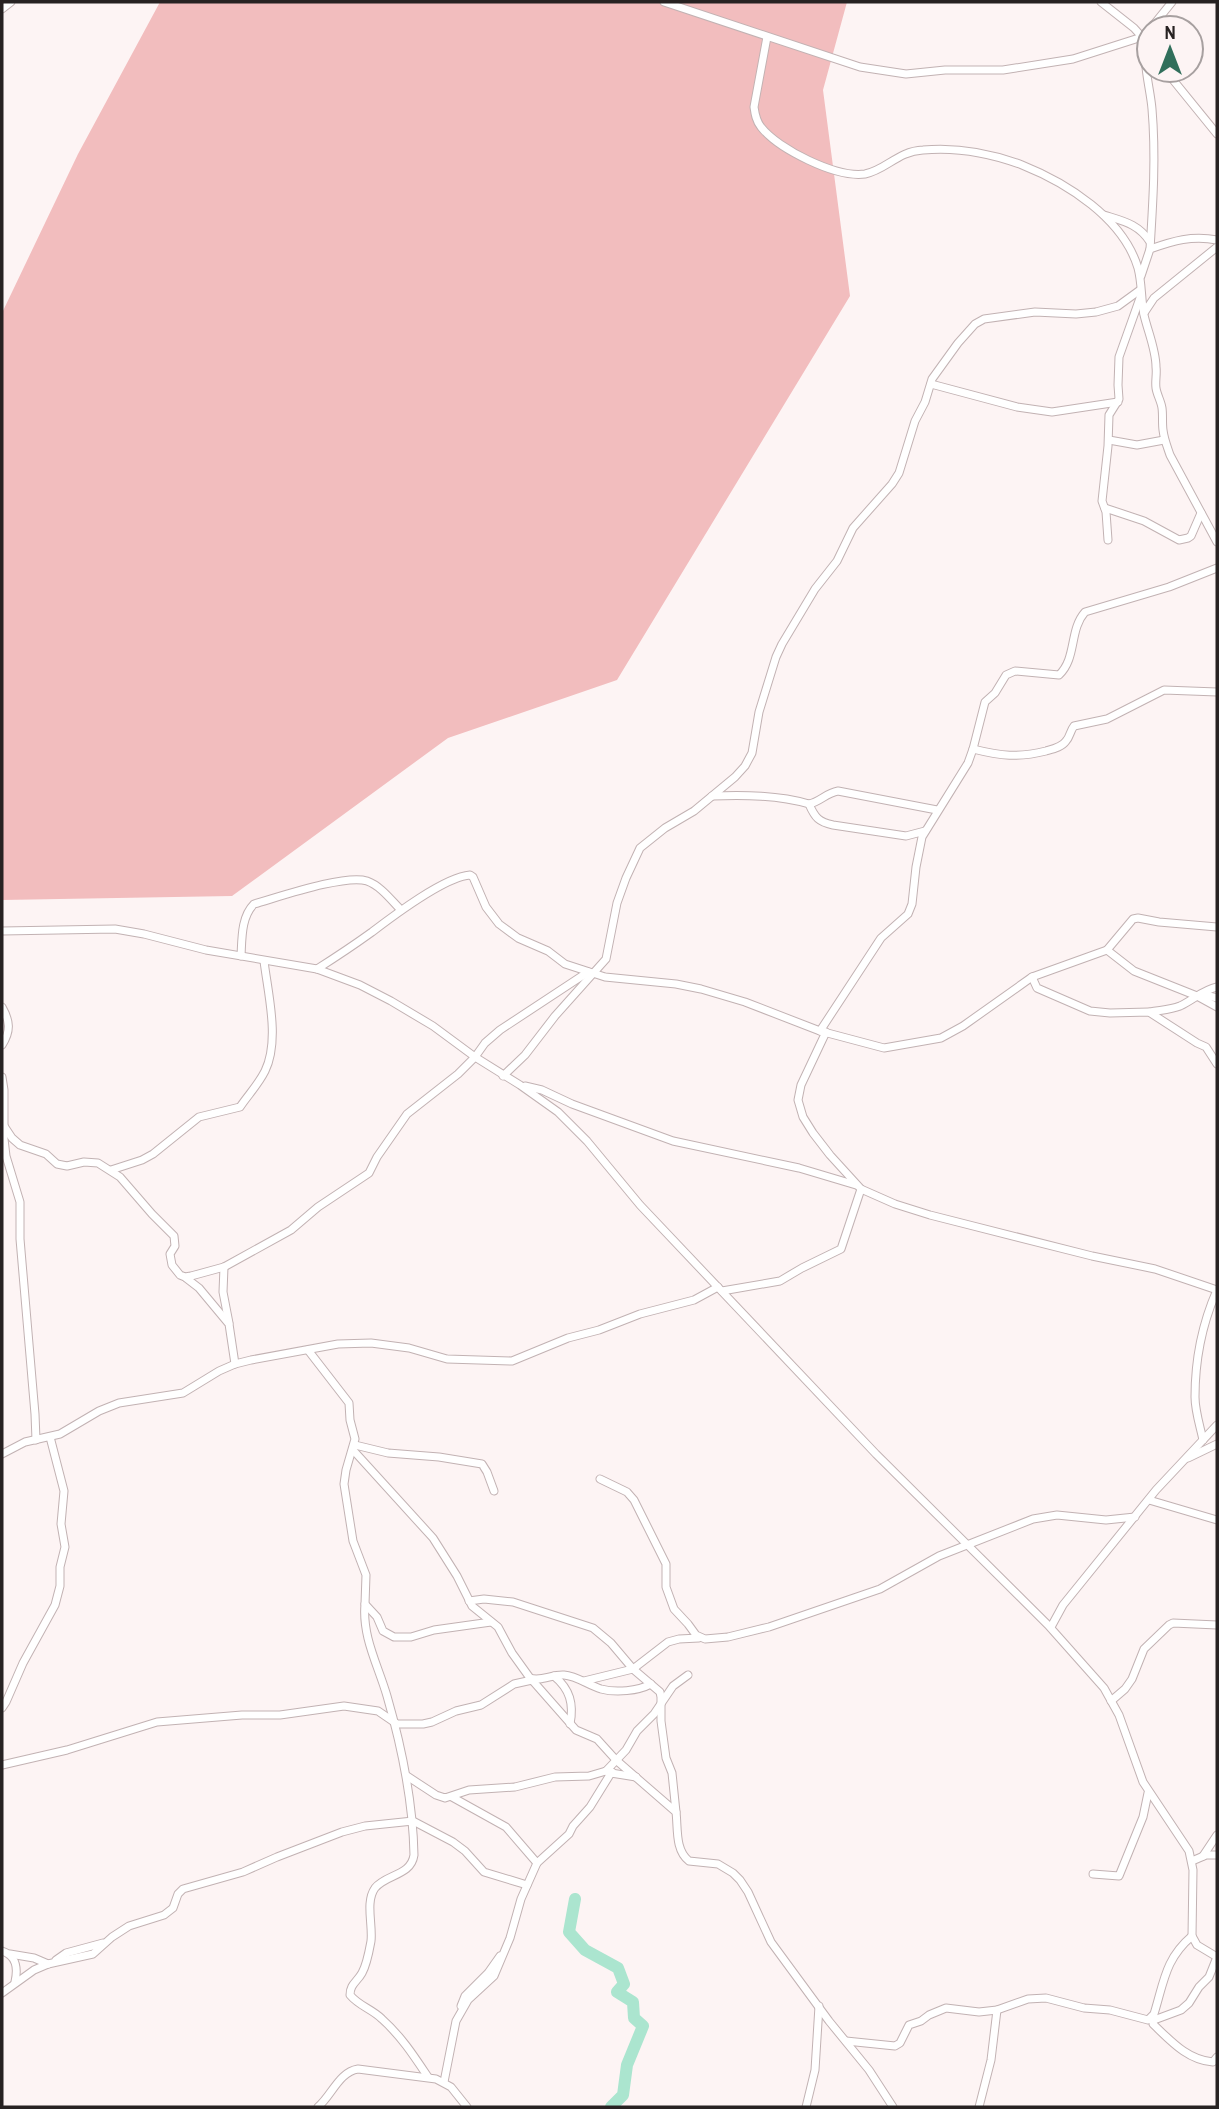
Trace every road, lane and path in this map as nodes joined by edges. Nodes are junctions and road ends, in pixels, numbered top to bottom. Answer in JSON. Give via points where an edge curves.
{"nodes":[{"id":1,"x":11,"y":2,"type":"edge"},
{"id":2,"x":664,"y":2,"type":"edge"},
{"id":3,"x":1101,"y":2,"type":"edge"},
{"id":4,"x":2,"y":9,"type":"edge"},
{"id":5,"x":1135,"y":29,"type":"edge"},
{"id":6,"x":767,"y":37,"type":"junction"},
{"id":7,"x":1135,"y":43,"type":"edge"},
{"id":8,"x":1149,"y":84,"type":"edge"},
{"id":9,"x":1176,"y":84,"type":"edge"},
{"id":10,"x":1217,"y":134,"type":"edge"},
{"id":11,"x":1100,"y":214,"type":"junction"},
{"id":12,"x":1217,"y":240,"type":"edge"},
{"id":13,"x":1150,"y":246,"type":"junction"},
{"id":14,"x":1217,"y":247,"type":"edge"},
{"id":15,"x":1140,"y":281,"type":"junction"},
{"id":16,"x":1141,"y":293,"type":"junction"},
{"id":17,"x":1144,"y":313,"type":"junction"},
{"id":18,"x":931,"y":384,"type":"junction"},
{"id":19,"x":1118,"y":402,"type":"junction"},
{"id":20,"x":1109,"y":440,"type":"junction"},
{"id":21,"x":1164,"y":440,"type":"junction"},
{"id":22,"x":1105,"y":508,"type":"junction"},
{"id":23,"x":1201,"y":513,"type":"junction"},
{"id":24,"x":1108,"y":540,"type":"dead end"},
{"id":25,"x":1217,"y":542,"type":"edge"},
{"id":26,"x":1217,"y":568,"type":"edge"},
{"id":27,"x":1217,"y":692,"type":"edge"},
{"id":28,"x":973,"y":749,"type":"junction"},
{"id":29,"x":712,"y":796,"type":"junction"},
{"id":30,"x":809,"y":804,"type":"junction"},
{"id":31,"x":937,"y":810,"type":"junction"},
{"id":32,"x":926,"y":831,"type":"junction"},
{"id":33,"x":401,"y":910,"type":"junction"},
{"id":34,"x":1217,"y":918,"type":"edge"},
{"id":35,"x":1206,"y":925,"type":"junction"},
{"id":36,"x":1217,"y":927,"type":"edge"},
{"id":37,"x":2,"y":931,"type":"edge"},
{"id":38,"x":1107,"y":950,"type":"junction"},
{"id":39,"x":241,"y":956,"type":"junction"},
{"id":40,"x":264,"y":961,"type":"junction"},
{"id":41,"x":317,"y":969,"type":"junction"},
{"id":42,"x":590,"y":973,"type":"junction"},
{"id":43,"x":1032,"y":977,"type":"junction"},
{"id":44,"x":1217,"y":987,"type":"edge"},
{"id":45,"x":1199,"y":995,"type":"junction"},
{"id":46,"x":1217,"y":999,"type":"edge"},
{"id":47,"x":2,"y":1007,"type":"edge"},
{"id":48,"x":1217,"y":1007,"type":"edge"},
{"id":49,"x":1149,"y":1012,"type":"junction"},
{"id":50,"x":823,"y":1032,"type":"junction"},
{"id":51,"x":2,"y":1045,"type":"edge"},
{"id":52,"x":475,"y":1058,"type":"junction"},
{"id":53,"x":1217,"y":1064,"type":"edge"},
{"id":54,"x":503,"y":1076,"type":"junction"},
{"id":55,"x":2,"y":1077,"type":"edge"},
{"id":56,"x":520,"y":1085,"type":"junction"},
{"id":57,"x":5,"y":1126,"type":"junction"},
{"id":58,"x":111,"y":1170,"type":"junction"},
{"id":59,"x":859,"y":1187,"type":"junction"},
{"id":60,"x":224,"y":1268,"type":"junction"},
{"id":61,"x":185,"y":1278,"type":"junction"},
{"id":62,"x":720,"y":1289,"type":"junction"},
{"id":63,"x":1217,"y":1290,"type":"edge"},
{"id":64,"x":229,"y":1324,"type":"junction"},
{"id":65,"x":308,"y":1350,"type":"junction"},
{"id":66,"x":235,"y":1364,"type":"junction"},
{"id":67,"x":1217,"y":1425,"type":"edge"},
{"id":68,"x":50,"y":1437,"type":"junction"},
{"id":69,"x":36,"y":1440,"type":"junction"},
{"id":70,"x":1203,"y":1440,"type":"junction"},
{"id":71,"x":1217,"y":1444,"type":"edge"},
{"id":72,"x":354,"y":1447,"type":"junction"},
{"id":73,"x":2,"y":1454,"type":"edge"},
{"id":74,"x":1184,"y":1460,"type":"junction"},
{"id":75,"x":600,"y":1479,"type":"dead end"},
{"id":76,"x":494,"y":1491,"type":"dead end"},
{"id":77,"x":1149,"y":1500,"type":"junction"},
{"id":78,"x":1135,"y":1517,"type":"junction"},
{"id":79,"x":1217,"y":1520,"type":"edge"},
{"id":80,"x":969,"y":1544,"type":"junction"},
{"id":81,"x":469,"y":1601,"type":"junction"},
{"id":82,"x":365,"y":1604,"type":"junction"},
{"id":83,"x":491,"y":1622,"type":"junction"},
{"id":84,"x":1217,"y":1625,"type":"edge"},
{"id":85,"x":1051,"y":1627,"type":"junction"},
{"id":86,"x":700,"y":1639,"type":"junction"},
{"id":87,"x":633,"y":1669,"type":"junction"},
{"id":88,"x":554,"y":1675,"type":"junction"},
{"id":89,"x":688,"y":1675,"type":"dead end"},
{"id":90,"x":532,"y":1680,"type":"junction"},
{"id":91,"x":584,"y":1681,"type":"junction"},
{"id":92,"x":651,"y":1684,"type":"junction"},
{"id":93,"x":1111,"y":1701,"type":"junction"},
{"id":94,"x":661,"y":1704,"type":"junction"},
{"id":95,"x":2,"y":1708,"type":"edge"},
{"id":96,"x":393,"y":1722,"type":"junction"},
{"id":97,"x":570,"y":1724,"type":"junction"},
{"id":98,"x":617,"y":1760,"type":"junction"},
{"id":99,"x":2,"y":1765,"type":"edge"},
{"id":100,"x":609,"y":1771,"type":"junction"},
{"id":101,"x":406,"y":1776,"type":"junction"},
{"id":102,"x":636,"y":1777,"type":"junction"},
{"id":103,"x":1149,"y":1792,"type":"junction"},
{"id":104,"x":452,"y":1797,"type":"junction"},
{"id":105,"x":677,"y":1812,"type":"junction"},
{"id":106,"x":412,"y":1821,"type":"junction"},
{"id":107,"x":1217,"y":1835,"type":"edge"},
{"id":108,"x":1217,"y":1855,"type":"edge"},
{"id":109,"x":1202,"y":1857,"type":"junction"},
{"id":110,"x":1192,"y":1861,"type":"junction"},
{"id":111,"x":537,"y":1863,"type":"junction"},
{"id":112,"x":1093,"y":1874,"type":"dead end"},
{"id":113,"x":527,"y":1885,"type":"junction"},
{"id":114,"x":1192,"y":1936,"type":"junction"},
{"id":115,"x":2,"y":1951,"type":"edge"},
{"id":116,"x":10,"y":1954,"type":"junction"},
{"id":117,"x":1217,"y":1957,"type":"edge"},
{"id":118,"x":50,"y":1963,"type":"junction"},
{"id":119,"x":15,"y":1983,"type":"junction"},
{"id":120,"x":2,"y":1993,"type":"edge"},
{"id":121,"x":819,"y":2006,"type":"junction"},
{"id":122,"x":996,"y":2010,"type":"junction"},
{"id":123,"x":1154,"y":2017,"type":"junction"},
{"id":124,"x":846,"y":2041,"type":"junction"},
{"id":125,"x":1217,"y":2057,"type":"edge"},
{"id":126,"x":428,"y":2077,"type":"junction"},
{"id":127,"x":443,"y":2082,"type":"junction"},
{"id":128,"x":318,"y":2107,"type":"edge"},
{"id":129,"x":467,"y":2107,"type":"edge"},
{"id":130,"x":807,"y":2107,"type":"edge"},
{"id":131,"x":893,"y":2107,"type":"edge"},
{"id":132,"x":979,"y":2107,"type":"edge"}],
"edges":[{"from":1,"to":4,"type":"street"},
{"from":2,"to":6,"type":"street"},
{"from":3,"to":5,"type":"street"},
{"from":6,"to":7,"type":"street","via":[[860,67],[906,74],[1003,70]]},
{"from":6,"to":11,"type":"street","via":[[755,118],[792,151],[831,169],[863,174],[905,153],[954,148],[1021,165],[1077,195]]},
{"from":8,"to":13,"type":"street","via":[[1154,162]]},
{"from":9,"to":10,"type":"street"},
{"from":11,"to":13,"type":"street","via":[[1136,226]]},
{"from":11,"to":15,"type":"street","via":[[1128,245]]},
{"from":12,"to":13,"type":"street","via":[[1196,237]]},
{"from":13,"to":15,"type":"street"},
{"from":14,"to":17,"type":"street","via":[[1154,298]]},
{"from":15,"to":16,"type":"street"},
{"from":16,"to":17,"type":"street"},
{"from":16,"to":18,"type":"street","via":[[1096,312],[1035,312],[984,319],[958,343]]},
{"from":16,"to":19,"type":"street","via":[[1119,357]]},
{"from":17,"to":21,"type":"street","via":[[1156,364]]},
{"from":18,"to":19,"type":"street","via":[[1052,412]]},
{"from":18,"to":29,"type":"street","via":[[899,473],[853,528],[837,561],[782,644],[749,759]]},
{"from":19,"to":20,"type":"street","via":[[1109,415]]},
{"from":20,"to":21,"type":"street","via":[[1138,445]]},
{"from":20,"to":22,"type":"street"},
{"from":21,"to":23,"type":"street"},
{"from":22,"to":23,"type":"street","via":[[1180,540],[1191,536]]},
{"from":22,"to":24,"type":"street"},
{"from":23,"to":25,"type":"street"},
{"from":26,"to":28,"type":"street","via":[[1083,614],[1071,658],[1059,675],[1016,671],[1003,678],[983,706]]},
{"from":27,"to":28,"type":"street","via":[[1158,692],[1107,719],[1074,726],[1065,743],[1034,754],[1020,757]]},
{"from":28,"to":31,"type":"street","via":[[963,773]]},
{"from":29,"to":30,"type":"street","via":[[783,798]]},
{"from":29,"to":42,"type":"street","via":[[640,848],[617,903],[606,959]]},
{"from":30,"to":31,"type":"street","via":[[838,791]]},
{"from":30,"to":32,"type":"street","via":[[821,823],[899,836]]},
{"from":31,"to":32,"type":"street"},
{"from":32,"to":50,"type":"street","via":[[908,914],[881,938]]},
{"from":33,"to":39,"type":"street","via":[[379,888],[360,880],[254,904],[248,910]]},
{"from":33,"to":41,"type":"street"},
{"from":33,"to":42,"type":"street","via":[[470,875],[499,924],[561,962]]},
{"from":34,"to":35,"type":"street"},
{"from":35,"to":36,"type":"street"},
{"from":35,"to":38,"type":"street","via":[[1138,918]]},
{"from":37,"to":39,"type":"street","via":[[115,929]]},
{"from":38,"to":43,"type":"street"},
{"from":38,"to":45,"type":"street","via":[[1134,971]]},
{"from":39,"to":40,"type":"street"},
{"from":40,"to":41,"type":"street"},
{"from":40,"to":58,"type":"street","via":[[273,1039],[256,1088],[240,1107],[199,1117],[153,1154]]},
{"from":41,"to":52,"type":"street","via":[[391,1001]]},
{"from":42,"to":50,"type":"street","via":[[701,989]]},
{"from":42,"to":52,"type":"street","via":[[500,1030]]},
{"from":42,"to":54,"type":"street"},
{"from":43,"to":49,"type":"street","via":[[1037,988],[1080,1008]]},
{"from":43,"to":50,"type":"street","via":[[941,1038],[884,1048]]},
{"from":44,"to":45,"type":"street"},
{"from":45,"to":46,"type":"street"},
{"from":45,"to":48,"type":"street"},
{"from":45,"to":49,"type":"street","via":[[1183,1005]]},
{"from":47,"to":51,"type":"street","via":[[9,1028]]},
{"from":49,"to":53,"type":"street","via":[[1204,1045]]},
{"from":50,"to":59,"type":"street","via":[[798,1100],[813,1133]]},
{"from":52,"to":54,"type":"street"},
{"from":52,"to":60,"type":"street","via":[[407,1114],[369,1174],[291,1230]]},
{"from":54,"to":56,"type":"street"},
{"from":55,"to":57,"type":"street"},
{"from":56,"to":59,"type":"street","via":[[657,1137],[812,1171]]},
{"from":56,"to":62,"type":"street","via":[[569,1122]]},
{"from":57,"to":58,"type":"street","via":[[20,1145],[46,1154],[57,1164],[90,1162]]},
{"from":57,"to":69,"type":"street","via":[[6,1156],[20,1202]]},
{"from":58,"to":61,"type":"street","via":[[174,1237],[172,1265]]},
{"from":59,"to":62,"type":"street","via":[[841,1249],[780,1281]]},
{"from":59,"to":63,"type":"street","via":[[930,1215],[1155,1269]]},
{"from":60,"to":61,"type":"street"},
{"from":60,"to":64,"type":"street"},
{"from":61,"to":64,"type":"street","via":[[200,1288]]},
{"from":62,"to":65,"type":"street","via":[[512,1360],[447,1359],[371,1343]]},
{"from":62,"to":80,"type":"street","via":[[914,1494]]},
{"from":63,"to":70,"type":"street","via":[[1200,1340],[1195,1399]]},
{"from":64,"to":66,"type":"street"},
{"from":65,"to":66,"type":"street"},
{"from":65,"to":72,"type":"street","via":[[349,1403]]},
{"from":66,"to":68,"type":"street","via":[[183,1393],[119,1403]]},
{"from":67,"to":70,"type":"street"},
{"from":68,"to":69,"type":"street"},
{"from":68,"to":95,"type":"street","via":[[64,1491],[60,1586],[55,1605]]},
{"from":69,"to":73,"type":"street"},
{"from":70,"to":74,"type":"street"},
{"from":71,"to":74,"type":"street"},
{"from":72,"to":76,"type":"street","via":[[482,1464]]},
{"from":72,"to":81,"type":"street","via":[[440,1548]]},
{"from":72,"to":82,"type":"street","via":[[345,1484],[353,1542],[366,1575]]},
{"from":74,"to":77,"type":"street"},
{"from":75,"to":86,"type":"street","via":[[634,1500],[666,1564],[666,1587],[674,1609]]},
{"from":77,"to":78,"type":"street"},
{"from":77,"to":79,"type":"street"},
{"from":78,"to":80,"type":"street","via":[[1106,1521],[1045,1516]]},
{"from":78,"to":85,"type":"street","via":[[1063,1605]]},
{"from":80,"to":85,"type":"street"},
{"from":80,"to":86,"type":"street","via":[[880,1588],[791,1620],[728,1637]]},
{"from":81,"to":83,"type":"street"},
{"from":81,"to":87,"type":"street","via":[[513,1602],[593,1628]]},
{"from":82,"to":83,"type":"street","via":[[383,1630],[394,1637]]},
{"from":82,"to":96,"type":"street","via":[[365,1630]]},
{"from":83,"to":90,"type":"street"},
{"from":84,"to":93,"type":"street","via":[[1169,1625],[1144,1649],[1132,1679]]},
{"from":85,"to":93,"type":"street"},
{"from":86,"to":87,"type":"street","via":[[668,1642]]},
{"from":87,"to":91,"type":"street"},
{"from":87,"to":92,"type":"street"},
{"from":88,"to":90,"type":"street"},
{"from":88,"to":91,"type":"street"},
{"from":88,"to":97,"type":"street","via":[[572,1702]]},
{"from":89,"to":94,"type":"street"},
{"from":90,"to":96,"type":"street","via":[[432,1722]]},
{"from":90,"to":97,"type":"street"},
{"from":91,"to":92,"type":"street","via":[[609,1690],[638,1690]]},
{"from":92,"to":94,"type":"street","via":[[660,1692]]},
{"from":93,"to":103,"type":"street"},
{"from":94,"to":98,"type":"street"},
{"from":94,"to":105,"type":"street"},
{"from":96,"to":99,"type":"street","via":[[378,1711],[344,1706],[280,1715],[157,1722]]},
{"from":96,"to":101,"type":"street"},
{"from":97,"to":98,"type":"street","via":[[597,1739]]},
{"from":98,"to":100,"type":"street"},
{"from":98,"to":102,"type":"street"},
{"from":100,"to":102,"type":"street"},
{"from":100,"to":104,"type":"street","via":[[469,1790]]},
{"from":100,"to":111,"type":"street","via":[[569,1834]]},
{"from":101,"to":104,"type":"street","via":[[436,1795]]},
{"from":101,"to":106,"type":"street"},
{"from":102,"to":105,"type":"street"},
{"from":103,"to":110,"type":"street"},
{"from":103,"to":112,"type":"street","via":[[1119,1876]]},
{"from":104,"to":111,"type":"street","via":[[506,1827]]},
{"from":105,"to":121,"type":"street","via":[[682,1854],[689,1861],[725,1867],[740,1880],[771,1942]]},
{"from":106,"to":113,"type":"street","via":[[453,1842],[484,1872]]},
{"from":106,"to":118,"type":"street","via":[[342,1832],[243,1872],[188,1887],[178,1894],[173,1908],[156,1919],[138,1922],[93,1954]]},
{"from":106,"to":126,"type":"street","via":[[412,1863],[377,1885],[372,1894],[369,1953],[350,1995],[395,2031]]},
{"from":107,"to":109,"type":"street"},
{"from":108,"to":109,"type":"street"},
{"from":109,"to":110,"type":"street"},
{"from":110,"to":114,"type":"street"},
{"from":111,"to":113,"type":"street"},
{"from":113,"to":127,"type":"street","via":[[503,1954],[461,2004]]},
{"from":114,"to":117,"type":"street","via":[[1197,1945]]},
{"from":114,"to":123,"type":"street","via":[[1169,1963]]},
{"from":115,"to":116,"type":"street"},
{"from":116,"to":118,"type":"street"},
{"from":116,"to":119,"type":"street","via":[[16,1966]]},
{"from":117,"to":123,"type":"street","via":[[1209,1977],[1189,2003],[1181,2010]]},
{"from":118,"to":119,"type":"street"},
{"from":119,"to":120,"type":"street"},
{"from":121,"to":124,"type":"street"},
{"from":121,"to":130,"type":"street","via":[[815,2070]]},
{"from":122,"to":123,"type":"street","via":[[1028,1998],[1046,1998],[1147,2020]]},
{"from":122,"to":124,"type":"street","via":[[941,2009],[909,2025],[895,2046]]},
{"from":122,"to":132,"type":"street"},
{"from":123,"to":125,"type":"street","via":[[1153,2024],[1180,2050],[1207,2061]]},
{"from":124,"to":131,"type":"street"},
{"from":126,"to":127,"type":"street"},
{"from":126,"to":128,"type":"street","via":[[350,2070]]},
{"from":127,"to":129,"type":"street"}]}
